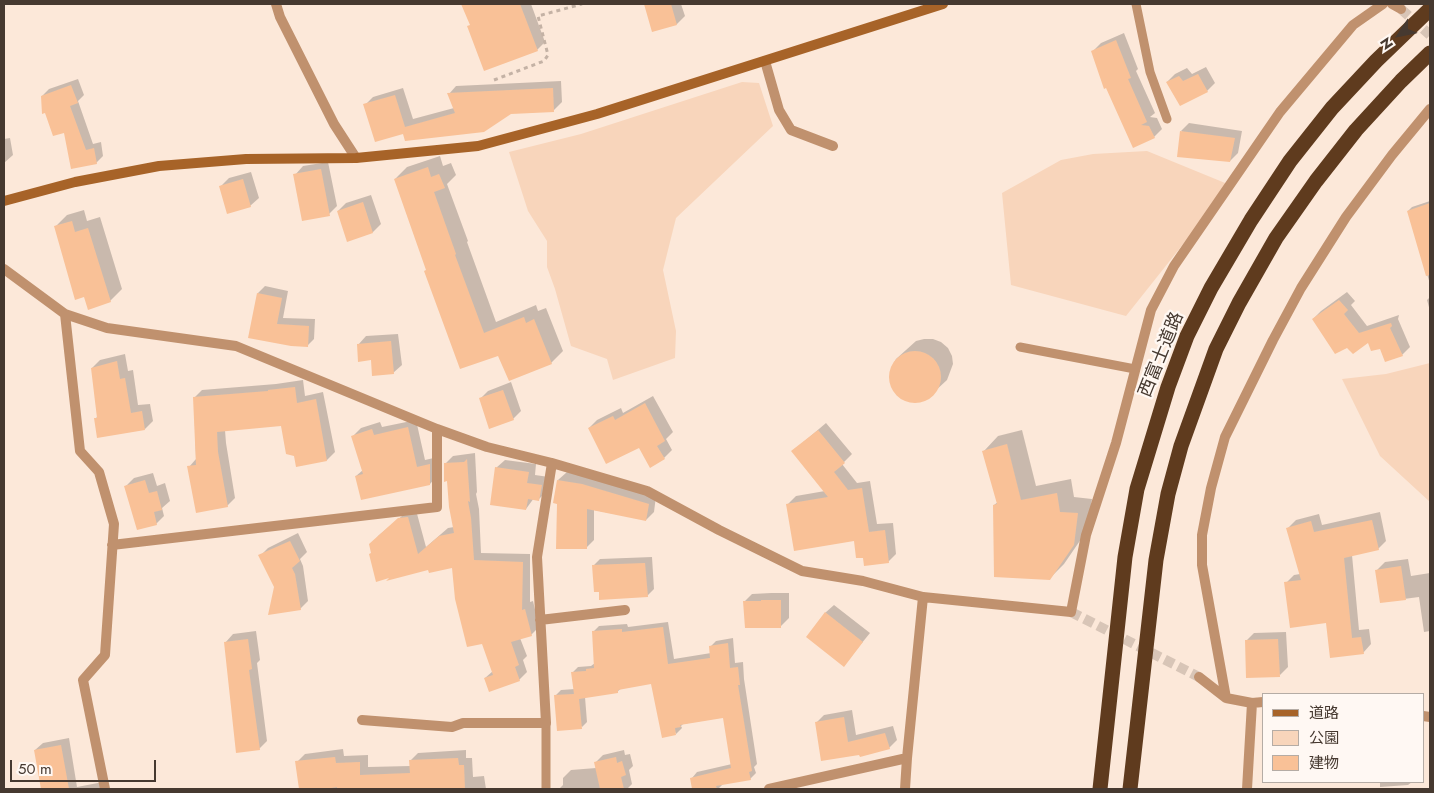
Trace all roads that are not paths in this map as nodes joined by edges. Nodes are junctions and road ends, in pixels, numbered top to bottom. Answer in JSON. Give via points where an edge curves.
{"nodes":[{"id":1,"x":276,"y":4,"type":"edge"},
{"id":2,"x":943,"y":4,"type":"edge"},
{"id":3,"x":1136,"y":4,"type":"edge"},
{"id":4,"x":1382,"y":4,"type":"edge"},
{"id":5,"x":1430,"y":9,"type":"edge"},
{"id":6,"x":1430,"y":53,"type":"edge"},
{"id":7,"x":765,"y":61,"type":"junction"},
{"id":8,"x":1430,"y":109,"type":"edge"},
{"id":9,"x":1167,"y":119,"type":"dead end"},
{"id":10,"x":833,"y":146,"type":"dead end"},
{"id":11,"x":356,"y":158,"type":"junction"},
{"id":12,"x":4,"y":201,"type":"edge"},
{"id":13,"x":4,"y":269,"type":"edge"},
{"id":14,"x":65,"y":314,"type":"junction"},
{"id":15,"x":1020,"y":347,"type":"dead end"},
{"id":16,"x":1135,"y":369,"type":"junction"},
{"id":17,"x":436,"y":429,"type":"junction"},
{"id":18,"x":552,"y":463,"type":"junction"},
{"id":19,"x":112,"y":545,"type":"junction"},
{"id":20,"x":923,"y":597,"type":"junction"},
{"id":21,"x":625,"y":610,"type":"dead end"},
{"id":22,"x":540,"y":620,"type":"junction"},
{"id":23,"x":1199,"y":677,"type":"tunnel mouth"},
{"id":24,"x":1226,"y":698,"type":"junction"},
{"id":25,"x":1262,"y":702,"type":"edge"},
{"id":26,"x":1252,"y":703,"type":"junction"},
{"id":27,"x":362,"y":720,"type":"dead end"},
{"id":28,"x":546,"y":723,"type":"junction"},
{"id":29,"x":907,"y":758,"type":"junction"},
{"id":30,"x":105,"y":789,"type":"edge"},
{"id":31,"x":546,"y":789,"type":"edge"},
{"id":32,"x":770,"y":789,"type":"edge"},
{"id":33,"x":906,"y":789,"type":"edge"},
{"id":34,"x":1100,"y":789,"type":"edge"},
{"id":35,"x":1130,"y":789,"type":"edge"},
{"id":36,"x":1247,"y":789,"type":"edge"}],
"edges":[{"from":1,"to":11,"type":"street","via":[[334,124]]},
{"from":2,"to":7,"type":"street"},
{"from":3,"to":9,"type":"lane","via":[[1150,72]]},
{"from":4,"to":16,"type":"street","via":[[1353,24],[1280,112],[1174,266],[1151,310]]},
{"from":5,"to":34,"type":"highway","name":"西富士道路","via":[[1332,108],[1290,161],[1246,228],[1187,336],[1137,489],[1125,557]]},
{"from":6,"to":35,"type":"highway","via":[[1356,130],[1316,181],[1276,238],[1216,349],[1181,446],[1168,494],[1156,560]]},
{"from":7,"to":10,"type":"street","via":[[780,110],[791,130]]},
{"from":7,"to":11,"type":"street","via":[[598,114],[478,146]]},
{"from":8,"to":24,"type":"street","via":[[1346,217],[1306,280],[1224,437],[1202,535],[1202,565]]},
{"from":11,"to":12,"type":"street","via":[[246,159],[159,166],[75,182]]},
{"from":13,"to":14,"type":"street"},
{"from":14,"to":17,"type":"street","via":[[107,328],[236,346]]},
{"from":14,"to":19,"type":"street","via":[[80,451],[100,472],[114,524]]},
{"from":15,"to":16,"type":"lane"},
{"from":16,"to":20,"type":"street","via":[[1086,535],[1071,612]]},
{"from":17,"to":18,"type":"street","via":[[487,447]]},
{"from":17,"to":19,"type":"street","via":[[437,507]]},
{"from":18,"to":20,"type":"street","via":[[652,493],[802,570],[863,581]]},
{"from":18,"to":22,"type":"street","via":[[537,557]]},
{"from":19,"to":30,"type":"street","via":[[105,655],[83,680]]},
{"from":20,"to":29,"type":"street"},
{"from":21,"to":22,"type":"street"},
{"from":22,"to":28,"type":"street"},
{"from":23,"to":24,"type":"street"},
{"from":24,"to":26,"type":"street"},
{"from":25,"to":26,"type":"street"},
{"from":26,"to":36,"type":"street"},
{"from":27,"to":28,"type":"street","via":[[452,727],[463,723]]},
{"from":28,"to":31,"type":"lane"},
{"from":29,"to":32,"type":"street"},
{"from":29,"to":33,"type":"street"}]}
